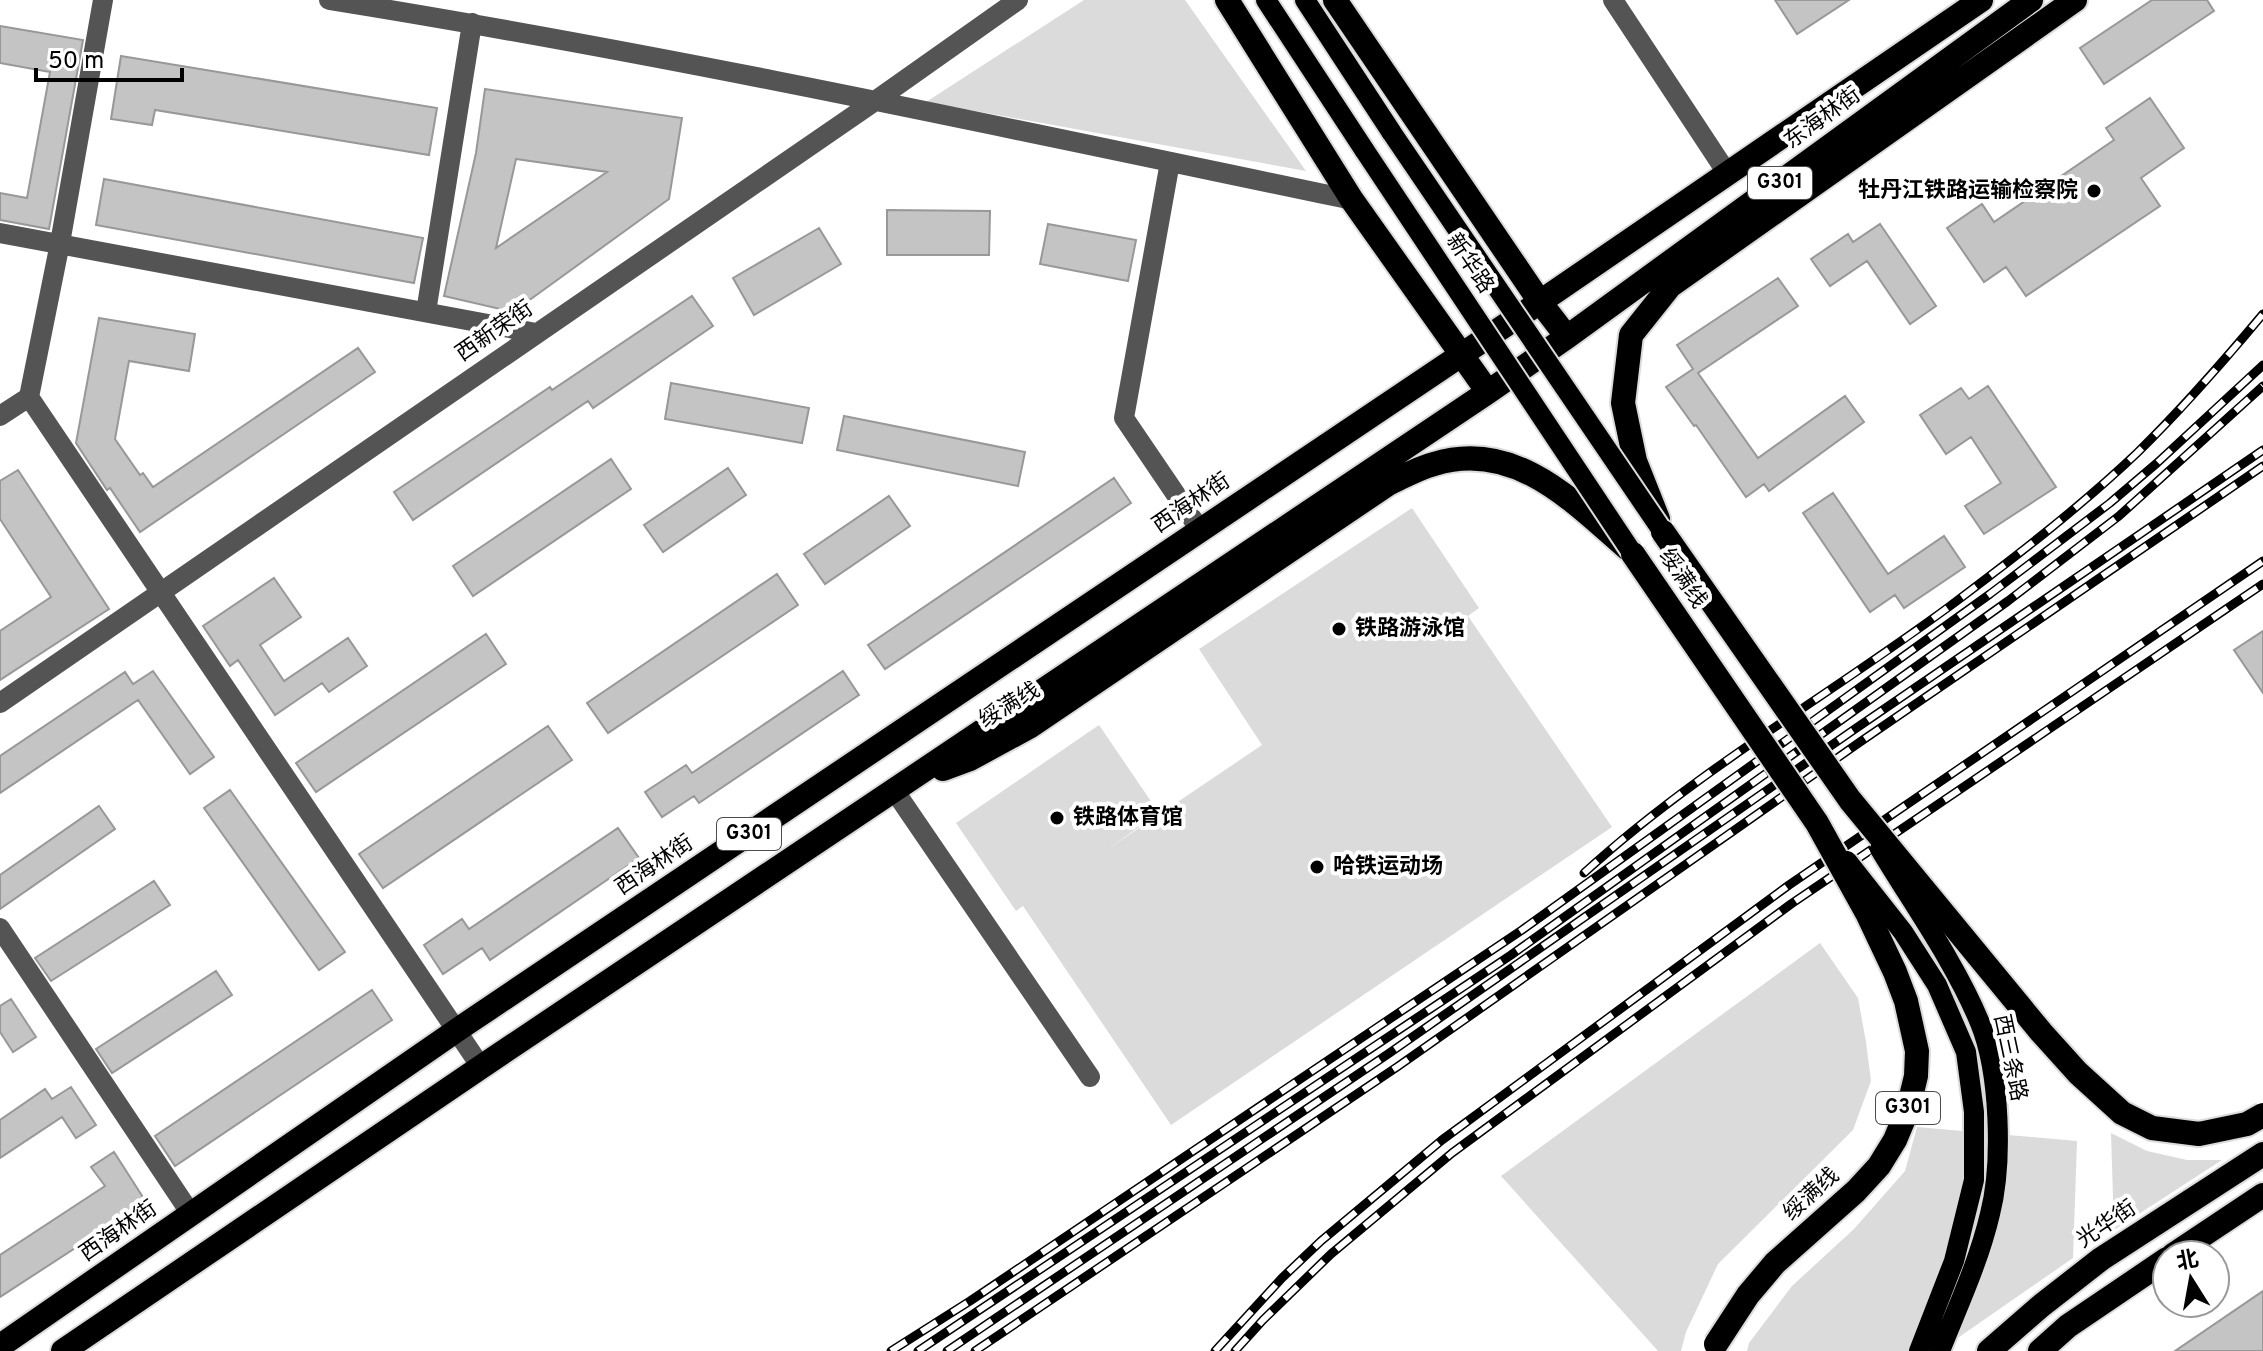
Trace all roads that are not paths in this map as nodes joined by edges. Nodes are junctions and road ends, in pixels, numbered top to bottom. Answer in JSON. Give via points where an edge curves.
{"nodes":[{"id":1,"x":103,"y":0,"type":"edge"},
{"id":2,"x":329,"y":0,"type":"edge"},
{"id":3,"x":1018,"y":0,"type":"edge"},
{"id":4,"x":1227,"y":0,"type":"edge"},
{"id":5,"x":1266,"y":0,"type":"edge"},
{"id":6,"x":1305,"y":0,"type":"edge"},
{"id":7,"x":1335,"y":0,"type":"edge"},
{"id":8,"x":1613,"y":0,"type":"edge"},
{"id":9,"x":1981,"y":0,"type":"edge"},
{"id":10,"x":2031,"y":0,"type":"edge"},
{"id":11,"x":2075,"y":0,"type":"edge"},
{"id":12,"x":355,"y":2,"type":"edge"},
{"id":13,"x":472,"y":23,"type":"junction"},
{"id":14,"x":875,"y":101,"type":"junction"},
{"id":15,"x":1170,"y":162,"type":"junction"},
{"id":16,"x":1727,"y":173,"type":"junction"},
{"id":17,"x":1352,"y":200,"type":"junction"},
{"id":18,"x":0,"y":233,"type":"edge"},
{"id":19,"x":60,"y":243,"type":"junction"},
{"id":20,"x":1540,"y":302,"type":"junction"},
{"id":21,"x":426,"y":312,"type":"junction"},
{"id":22,"x":1501,"y":328,"type":"joint"},
{"id":23,"x":536,"y":333,"type":"junction"},
{"id":24,"x":1567,"y":337,"type":"junction"},
{"id":25,"x":1461,"y":355,"type":"junction"},
{"id":26,"x":1488,"y":392,"type":"junction"},
{"id":27,"x":29,"y":397,"type":"junction"},
{"id":28,"x":0,"y":416,"type":"edge"},
{"id":29,"x":1200,"y":530,"type":"junction"},
{"id":30,"x":1663,"y":532,"type":"junction"},
{"id":31,"x":1633,"y":554,"type":"junction"},
{"id":32,"x":161,"y":592,"type":"junction"},
{"id":33,"x":0,"y":703,"type":"edge"},
{"id":34,"x":898,"y":787,"type":"junction"},
{"id":35,"x":1850,"y":800,"type":"junction"},
{"id":36,"x":1817,"y":823,"type":"junction"},
{"id":37,"x":0,"y":928,"type":"edge"},
{"id":38,"x":457,"y":1030,"type":"junction"},
{"id":39,"x":481,"y":1067,"type":"junction"},
{"id":40,"x":1090,"y":1077,"type":"dead end"},
{"id":41,"x":2263,"y":1115,"type":"edge"},
{"id":42,"x":2263,"y":1154,"type":"edge"},
{"id":43,"x":2263,"y":1195,"type":"edge"},
{"id":44,"x":191,"y":1214,"type":"junction"},
{"id":45,"x":2197,"y":1239,"type":"edge"},
{"id":46,"x":2151,"y":1270,"type":"edge"},
{"id":47,"x":0,"y":1346,"type":"edge"},
{"id":48,"x":1716,"y":1348,"type":"edge"},
{"id":49,"x":63,"y":1351,"type":"edge"},
{"id":50,"x":1919,"y":1351,"type":"edge"},
{"id":51,"x":1940,"y":1351,"type":"edge"},
{"id":52,"x":1989,"y":1351,"type":"edge"},
{"id":53,"x":2040,"y":1351,"type":"edge"}],
"edges":[{"from":1,"to":19,"type":"street"},
{"from":2,"to":12,"type":"street"},
{"from":3,"to":14,"type":"street","name":"西新荣街"},
{"from":4,"to":17,"type":"highway"},
{"from":5,"to":31,"type":"main road","name":"新华路","bridge":true},
{"from":6,"to":30,"type":"main road","name":"新华路","bridge":true},
{"from":7,"to":20,"type":"highway"},
{"from":8,"to":16,"type":"street"},
{"from":9,"to":16,"type":"highway","name":"东海林街","number":"G301"},
{"from":10,"to":24,"type":"highway","name":"东海林街","number":"G301"},
{"from":11,"to":30,"type":"highway","name":"绥满线","number":"G301","bridge":true,"via":[[1670,286],[1631,335],[1623,403],[1635,461]]},
{"from":12,"to":13,"type":"street"},
{"from":13,"to":14,"type":"street"},
{"from":13,"to":21,"type":"street"},
{"from":14,"to":15,"type":"street"},
{"from":14,"to":23,"type":"street","name":"西新荣街"},
{"from":15,"to":17,"type":"street"},
{"from":15,"to":29,"type":"street","via":[[1124,418]]},
{"from":16,"to":20,"type":"highway","name":"东海林街","number":"G301"},
{"from":17,"to":25,"type":"highway"},
{"from":18,"to":19,"type":"street"},
{"from":19,"to":21,"type":"street"},
{"from":19,"to":27,"type":"street"},
{"from":20,"to":22,"type":"highway","name":"东海林街","number":"G301"},
{"from":20,"to":24,"type":"highway"},
{"from":21,"to":23,"type":"street"},
{"from":22,"to":25,"type":"highway","name":"西海林街","number":"G301"},
{"from":23,"to":32,"type":"street","name":"西新荣街"},
{"from":24,"to":26,"type":"highway","name":"东海林街","number":"G301"},
{"from":25,"to":26,"type":"highway"},
{"from":25,"to":29,"type":"highway","name":"西海林街","number":"G301"},
{"from":26,"to":34,"type":"highway","number":"G301"},
{"from":27,"to":28,"type":"street"},
{"from":27,"to":32,"type":"street"},
{"from":29,"to":38,"type":"highway","name":"西海林街","number":"G301"},
{"from":30,"to":35,"type":"highway","name":"绥满线","number":"G301","bridge":true},
{"from":31,"to":34,"type":"highway","name":"绥满线","number":"G301","bridge":true,"via":[[1570,499],[1513,464],[1473,457],[1435,463],[1388,484],[1029,727],[970,759]]},
{"from":31,"to":36,"type":"highway","name":"绥满线","number":"G301","bridge":true},
{"from":32,"to":33,"type":"street","name":"西新荣街"},
{"from":32,"to":38,"type":"street"},
{"from":34,"to":39,"type":"highway","number":"G301"},
{"from":34,"to":40,"type":"street"},
{"from":35,"to":41,"type":"highway","name":"绥满线","number":"G301","bridge":true,"via":[[2041,1032],[2122,1113],[2152,1128],[2199,1134],[2247,1124]]},
{"from":35,"to":51,"type":"main road","name":"西三条路","bridge":true,"via":[[1963,986],[1991,1067],[1999,1133],[1990,1215]]},
{"from":36,"to":48,"type":"highway","name":"绥满线","number":"G301","bridge":true,"via":[[1895,972],[1912,1026],[1916,1076],[1908,1109],[1879,1166],[1775,1263]]},
{"from":36,"to":50,"type":"main road","name":"西三条路","bridge":true,"via":[[1903,932],[1937,985],[1966,1052],[1974,1112],[1974,1180],[1954,1261]]},
{"from":37,"to":44,"type":"street"},
{"from":38,"to":39,"type":"street"},
{"from":38,"to":44,"type":"highway","name":"西海林街","number":"G301"},
{"from":39,"to":49,"type":"highway","number":"G301"},
{"from":42,"to":52,"type":"highway","name":"光华街","via":[[2101,1259]]},
{"from":43,"to":45,"type":"highway"},
{"from":44,"to":47,"type":"highway","name":"西海林街","number":"G301"},
{"from":46,"to":53,"type":"highway"}]}
